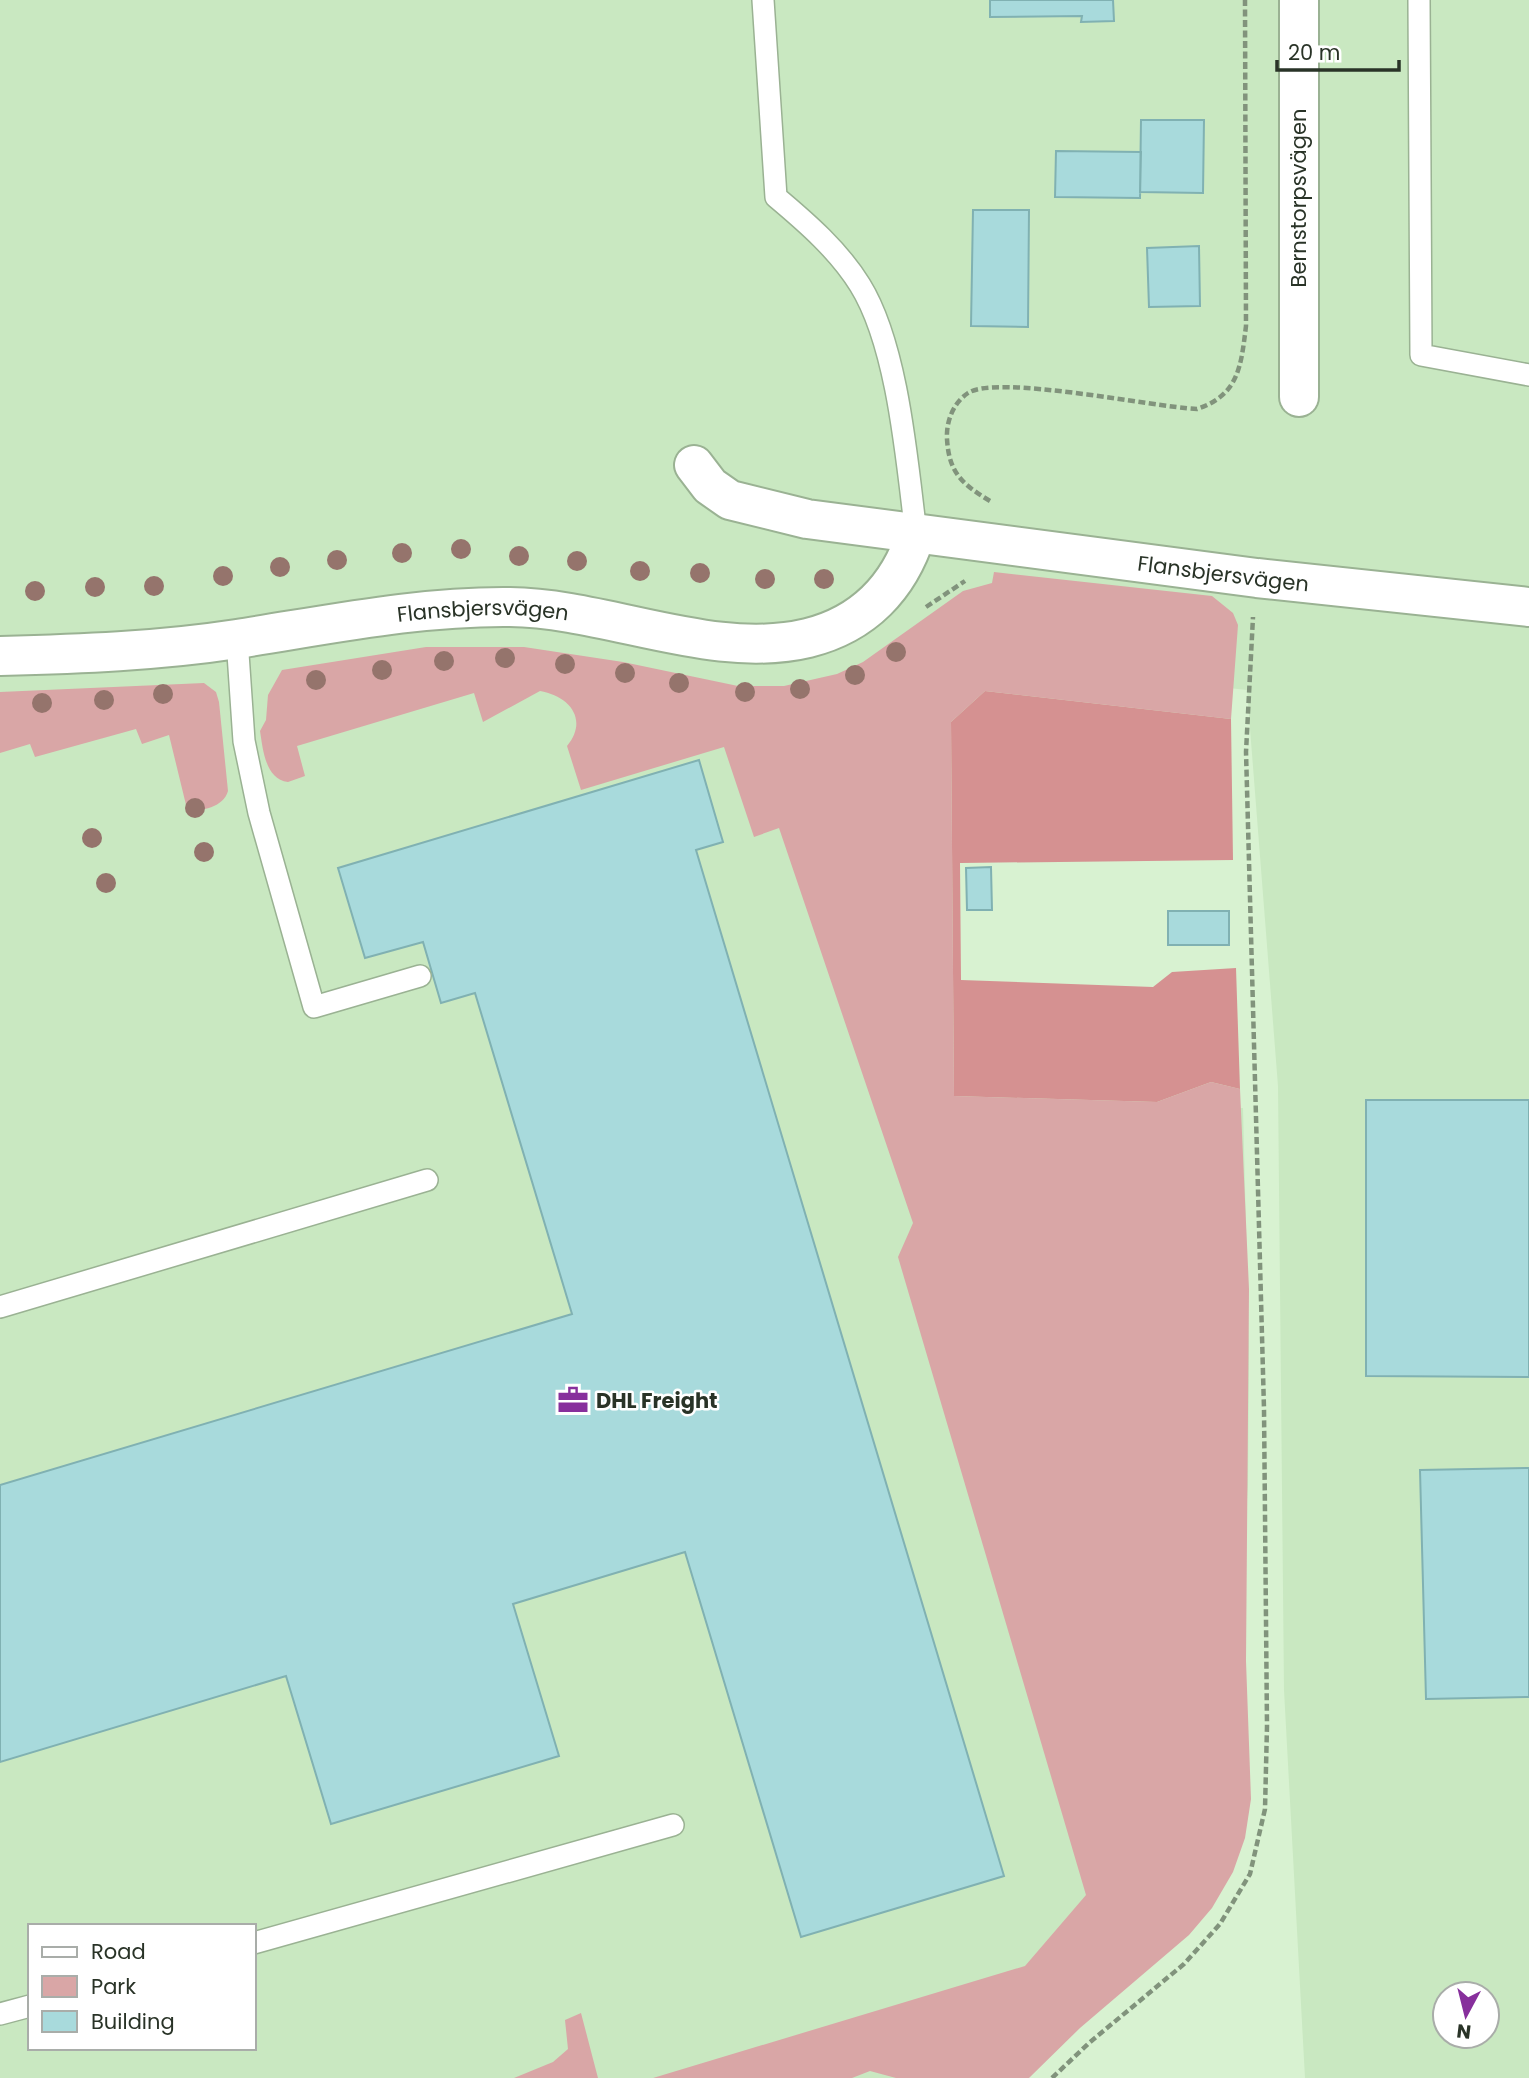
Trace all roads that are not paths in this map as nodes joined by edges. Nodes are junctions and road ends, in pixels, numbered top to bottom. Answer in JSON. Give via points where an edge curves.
{"nodes":[{"id":1,"x":763,"y":0,"type":"edge"},
{"id":2,"x":1299,"y":0,"type":"edge"},
{"id":3,"x":1419,"y":0,"type":"edge"},
{"id":4,"x":1529,"y":375,"type":"edge"},
{"id":5,"x":1299,"y":397,"type":"dead end"},
{"id":6,"x":694,"y":465,"type":"dead end"},
{"id":7,"x":916,"y":534,"type":"junction"},
{"id":8,"x":1529,"y":607,"type":"edge"},
{"id":9,"x":237,"y":639,"type":"junction"},
{"id":10,"x":0,"y":656,"type":"edge"},
{"id":11,"x":420,"y":976,"type":"dead end"},
{"id":12,"x":427,"y":1180,"type":"dead end"},
{"id":13,"x":0,"y":1307,"type":"edge"},
{"id":14,"x":673,"y":1825,"type":"dead end"},
{"id":15,"x":256,"y":1942,"type":"edge"},
{"id":16,"x":28,"y":2007,"type":"edge"},
{"id":17,"x":0,"y":2014,"type":"edge"}],
"edges":[{"from":1,"to":7,"type":"lane","via":[[776,197],[820,236],[860,285],[885,337]]},
{"from":2,"to":5,"type":"street","name":"Bernstorpsvägen"},
{"from":3,"to":4,"type":"lane","via":[[1421,355]]},
{"from":6,"to":7,"type":"street","name":"Flansbjersvägen","via":[[710,486],[739,503],[807,519]]},
{"from":7,"to":8,"type":"street","name":"Flansbjersvägen"},
{"from":7,"to":9,"type":"street","name":"Flansbjersvägen","via":[[908,562],[890,589],[858,619],[808,638],[752,643],[685,635],[587,614],[513,607],[444,608]]},
{"from":9,"to":10,"type":"street","name":"Flansbjersvägen"},
{"from":9,"to":11,"type":"lane","via":[[244,741],[258,813],[314,1007]]},
{"from":12,"to":13,"type":"lane"},
{"from":14,"to":15,"type":"lane"},
{"from":16,"to":17,"type":"lane"}]}
